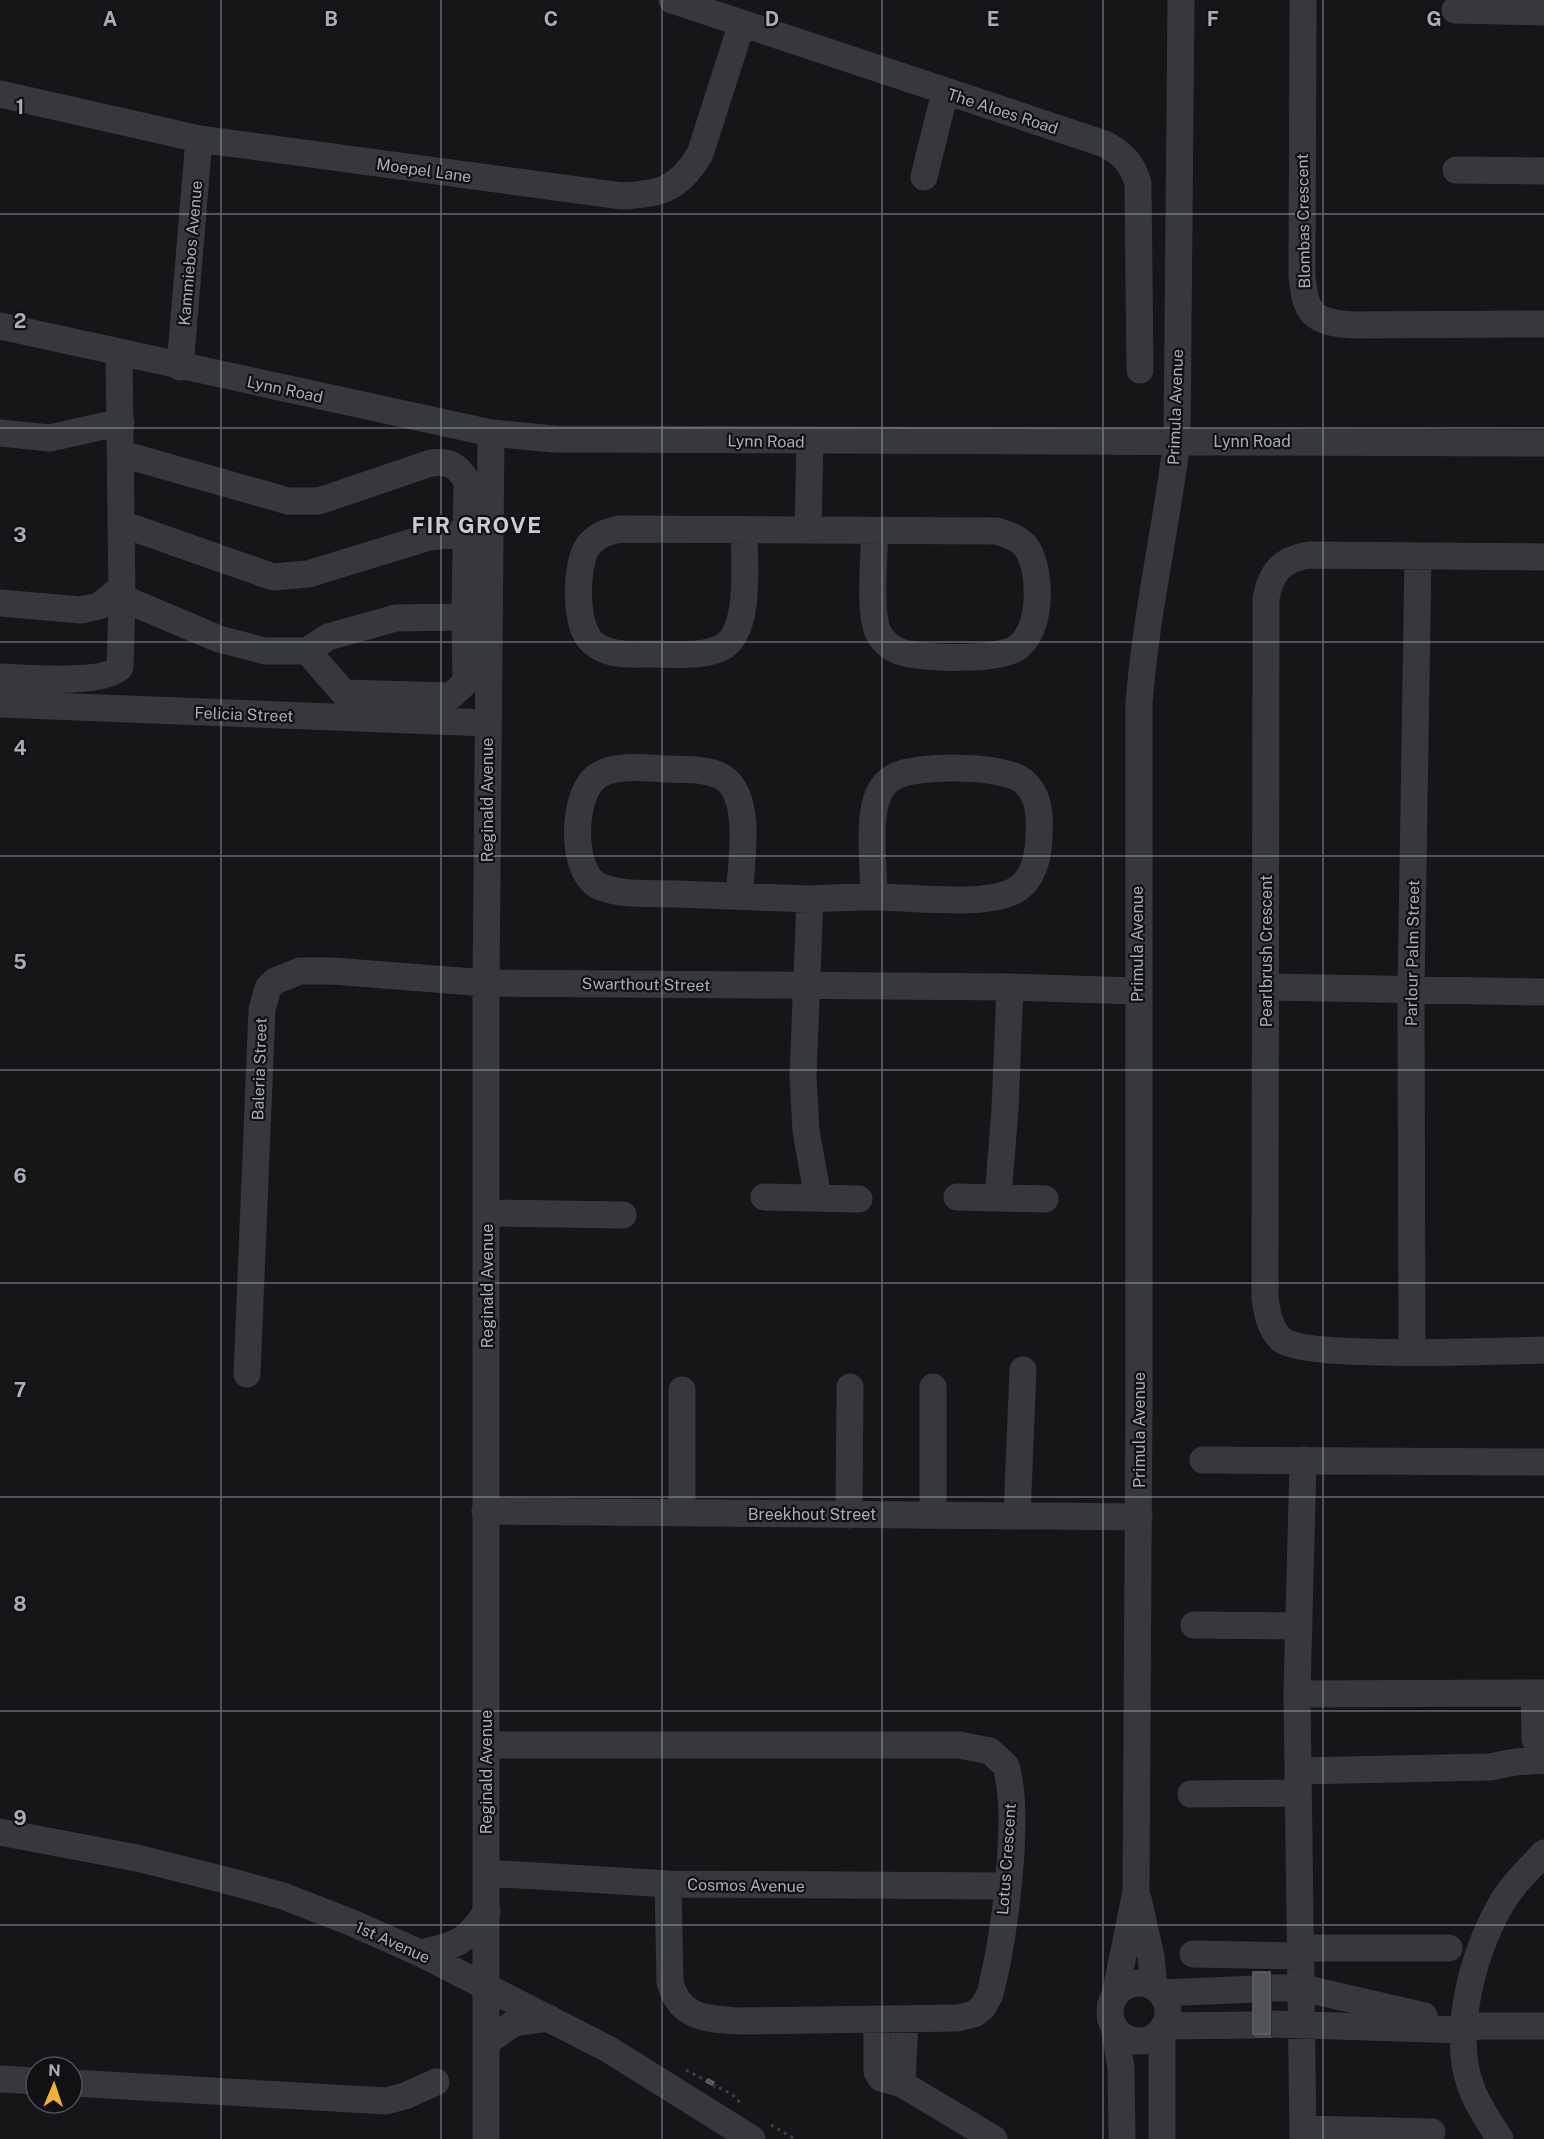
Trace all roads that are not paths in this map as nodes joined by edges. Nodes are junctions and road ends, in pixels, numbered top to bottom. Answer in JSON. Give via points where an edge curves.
{"nodes":[{"id":1,"x":672,"y":0,"type":"edge"},
{"id":2,"x":1180,"y":0,"type":"edge"},
{"id":3,"x":1303,"y":0,"type":"edge"},
{"id":4,"x":1455,"y":10,"type":"dead end"},
{"id":5,"x":1544,"y":12,"type":"edge"},
{"id":6,"x":742,"y":24,"type":"junction"},
{"id":7,"x":945,"y":92,"type":"junction"},
{"id":8,"x":0,"y":94,"type":"edge"},
{"id":9,"x":199,"y":139,"type":"junction"},
{"id":10,"x":1456,"y":170,"type":"dead end"},
{"id":11,"x":1544,"y":171,"type":"edge"},
{"id":12,"x":924,"y":177,"type":"dead end"},
{"id":13,"x":1544,"y":324,"type":"edge"},
{"id":14,"x":0,"y":326,"type":"edge"},
{"id":15,"x":119,"y":352,"type":"junction"},
{"id":16,"x":180,"y":367,"type":"junction"},
{"id":17,"x":1140,"y":370,"type":"dead end"},
{"id":18,"x":121,"y":423,"type":"junction"},
{"id":19,"x":0,"y":433,"type":"edge"},
{"id":20,"x":491,"y":433,"type":"junction"},
{"id":21,"x":1177,"y":441,"type":"junction"},
{"id":22,"x":810,"y":442,"type":"junction"},
{"id":23,"x":1544,"y":443,"type":"edge"},
{"id":24,"x":122,"y":454,"type":"junction"},
{"id":25,"x":122,"y":524,"type":"junction"},
{"id":26,"x":808,"y":530,"type":"junction"},
{"id":27,"x":744,"y":531,"type":"junction"},
{"id":28,"x":875,"y":531,"type":"junction"},
{"id":29,"x":466,"y":532,"type":"junction"},
{"id":30,"x":1418,"y":556,"type":"junction"},
{"id":31,"x":1544,"y":556,"type":"edge"},
{"id":32,"x":122,"y":593,"type":"junction"},
{"id":33,"x":0,"y":603,"type":"edge"},
{"id":34,"x":465,"y":617,"type":"junction"},
{"id":35,"x":307,"y":651,"type":"junction"},
{"id":36,"x":0,"y":676,"type":"edge"},
{"id":37,"x":0,"y":704,"type":"edge"},
{"id":38,"x":488,"y":723,"type":"junction"},
{"id":39,"x":739,"y":896,"type":"junction"},
{"id":40,"x":874,"y":897,"type":"junction"},
{"id":41,"x":810,"y":899,"type":"junction"},
{"id":42,"x":486,"y":983,"type":"junction"},
{"id":43,"x":806,"y":986,"type":"junction"},
{"id":44,"x":1010,"y":987,"type":"junction"},
{"id":45,"x":1266,"y":987,"type":"junction"},
{"id":46,"x":1137,"y":991,"type":"junction"},
{"id":47,"x":1411,"y":991,"type":"junction"},
{"id":48,"x":1544,"y":992,"type":"edge"},
{"id":49,"x":764,"y":1197,"type":"dead end"},
{"id":50,"x":957,"y":1197,"type":"dead end"},
{"id":51,"x":998,"y":1197,"type":"junction"},
{"id":52,"x":818,"y":1198,"type":"junction"},
{"id":53,"x":859,"y":1199,"type":"dead end"},
{"id":54,"x":1045,"y":1199,"type":"dead end"},
{"id":55,"x":488,"y":1214,"type":"junction"},
{"id":56,"x":623,"y":1215,"type":"dead end"},
{"id":57,"x":1544,"y":1350,"type":"edge"},
{"id":58,"x":1412,"y":1351,"type":"junction"},
{"id":59,"x":1023,"y":1370,"type":"dead end"},
{"id":60,"x":248,"y":1374,"type":"dead end"},
{"id":61,"x":933,"y":1386,"type":"dead end"},
{"id":62,"x":850,"y":1387,"type":"dead end"},
{"id":63,"x":682,"y":1390,"type":"dead end"},
{"id":64,"x":1203,"y":1460,"type":"dead end"},
{"id":65,"x":1303,"y":1460,"type":"junction"},
{"id":66,"x":1544,"y":1462,"type":"edge"},
{"id":67,"x":485,"y":1511,"type":"junction"},
{"id":68,"x":682,"y":1513,"type":"junction"},
{"id":69,"x":849,"y":1515,"type":"junction"},
{"id":70,"x":933,"y":1515,"type":"junction"},
{"id":71,"x":1017,"y":1516,"type":"junction"},
{"id":72,"x":1139,"y":1517,"type":"junction"},
{"id":73,"x":1194,"y":1625,"type":"dead end"},
{"id":74,"x":1299,"y":1626,"type":"junction"},
{"id":75,"x":1539,"y":1693,"type":"edge"},
{"id":76,"x":1297,"y":1694,"type":"junction"},
{"id":77,"x":487,"y":1745,"type":"junction"},
{"id":78,"x":1544,"y":1761,"type":"edge"},
{"id":79,"x":1298,"y":1782,"type":"junction"},
{"id":80,"x":1191,"y":1794,"type":"dead end"},
{"id":81,"x":0,"y":1832,"type":"edge"},
{"id":82,"x":1544,"y":1853,"type":"edge"},
{"id":83,"x":486,"y":1873,"type":"junction"},
{"id":84,"x":668,"y":1884,"type":"junction"},
{"id":85,"x":1007,"y":1886,"type":"junction"},
{"id":86,"x":1136,"y":1892,"type":"junction"},
{"id":87,"x":487,"y":1911,"type":"junction"},
{"id":88,"x":1449,"y":1948,"type":"dead end"},
{"id":89,"x":1302,"y":1952,"type":"junction"},
{"id":90,"x":420,"y":1953,"type":"junction"},
{"id":91,"x":1192,"y":1954,"type":"dead end"},
{"id":92,"x":488,"y":1987,"type":"junction"},
{"id":93,"x":1303,"y":1988,"type":"junction"},
{"id":94,"x":1158,"y":1990,"type":"junction"},
{"id":95,"x":1115,"y":1995,"type":"junction"},
{"id":96,"x":549,"y":2018,"type":"junction"},
{"id":97,"x":904,"y":2020,"type":"junction"},
{"id":98,"x":877,"y":2021,"type":"junction"},
{"id":99,"x":1303,"y":2025,"type":"junction"},
{"id":100,"x":1469,"y":2026,"type":"junction"},
{"id":101,"x":1544,"y":2026,"type":"edge"},
{"id":102,"x":1114,"y":2027,"type":"junction"},
{"id":103,"x":1163,"y":2028,"type":"junction"},
{"id":104,"x":488,"y":2041,"type":"junction"},
{"id":105,"x":0,"y":2079,"type":"edge"},
{"id":106,"x":24,"y":2080,"type":"edge"},
{"id":107,"x":436,"y":2082,"type":"dead end"},
{"id":108,"x":84,"y":2084,"type":"edge"},
{"id":109,"x":902,"y":2084,"type":"junction"},
{"id":110,"x":1432,"y":2132,"type":"dead end"},
{"id":111,"x":1303,"y":2134,"type":"edge"},
{"id":112,"x":486,"y":2139,"type":"edge"},
{"id":113,"x":752,"y":2139,"type":"edge"},
{"id":114,"x":994,"y":2139,"type":"edge"},
{"id":115,"x":1122,"y":2139,"type":"edge"},
{"id":116,"x":1162,"y":2139,"type":"edge"},
{"id":117,"x":1500,"y":2139,"type":"edge"}],
"edges":[{"from":1,"to":6,"type":"street","name":"The Aloes Road"},
{"from":2,"to":21,"type":"street","name":"Primula Avenue"},
{"from":3,"to":13,"type":"street","name":"Blombas Crescent","via":[[1302,274],[1304,298],[1310,310],[1331,324]]},
{"from":4,"to":5,"type":"street"},
{"from":6,"to":7,"type":"street","name":"The Aloes Road"},
{"from":6,"to":9,"type":"street","name":"Moepel Lane","via":[[695,163],[679,182],[644,195],[622,196]]},
{"from":7,"to":12,"type":"street"},
{"from":7,"to":17,"type":"street","name":"The Aloes Road","via":[[1105,144],[1129,162],[1138,183],[1140,216]]},
{"from":8,"to":9,"type":"street","name":"Moepel Lane"},
{"from":9,"to":16,"type":"street","name":"Kammiebos Avenue"},
{"from":10,"to":11,"type":"street"},
{"from":14,"to":15,"type":"street","name":"Lynn Road"},
{"from":15,"to":16,"type":"street","name":"Lynn Road"},
{"from":15,"to":18,"type":"street"},
{"from":16,"to":20,"type":"street","name":"Lynn Road"},
{"from":18,"to":19,"type":"street","via":[[50,438]]},
{"from":18,"to":24,"type":"street"},
{"from":20,"to":22,"type":"street","name":"Lynn Road","via":[[554,439]]},
{"from":20,"to":38,"type":"street","name":"Reginald Avenue"},
{"from":21,"to":22,"type":"street","name":"Lynn Road"},
{"from":21,"to":23,"type":"street","name":"Lynn Road"},
{"from":21,"to":46,"type":"street","name":"Primula Avenue","via":[[1169,508],[1144,637],[1139,703]]},
{"from":22,"to":26,"type":"street"},
{"from":24,"to":25,"type":"street"},
{"from":24,"to":29,"type":"street","via":[[288,501],[319,501],[431,463],[445,462],[460,470],[467,481]]},
{"from":25,"to":29,"type":"street","via":[[273,577],[308,574],[429,537]]},
{"from":25,"to":32,"type":"street"},
{"from":26,"to":27,"type":"street"},
{"from":26,"to":28,"type":"street"},
{"from":27,"to":27,"type":"street","via":[[742,612],[733,636],[721,647],[697,653],[618,654],[598,646],[587,636],[580,615],[581,567],[588,546],[596,538],[620,529]]},
{"from":28,"to":28,"type":"street","via":[[996,531],[1011,535],[1027,548],[1034,572],[1037,596],[1031,633],[1003,655],[934,656],[903,653],[890,647],[874,622]]},
{"from":29,"to":34,"type":"street"},
{"from":30,"to":31,"type":"street","name":"Pearlbrush Crescent"},
{"from":30,"to":45,"type":"street","name":"Pearlbrush Crescent","via":[[1298,556],[1280,566],[1269,583]]},
{"from":30,"to":47,"type":"street","name":"Parlour Palm Street"},
{"from":32,"to":33,"type":"street","via":[[99,606],[81,610]]},
{"from":32,"to":35,"type":"street","via":[[219,639],[265,651]]},
{"from":32,"to":36,"type":"street","via":[[117,671],[93,678]]},
{"from":34,"to":35,"type":"street","via":[[396,618],[328,637]]},
{"from":34,"to":35,"type":"street","via":[[466,682],[451,696],[344,693]]},
{"from":37,"to":38,"type":"street","name":"Felicia Street"},
{"from":38,"to":42,"type":"street","name":"Reginald Avenue"},
{"from":39,"to":39,"type":"street","via":[[642,893],[599,886],[585,873],[580,857],[580,805],[589,783],[613,770],[643,768],[704,771],[723,778],[731,786],[741,811]]},
{"from":39,"to":41,"type":"street"},
{"from":40,"to":40,"type":"street","via":[[977,899],[1014,891],[1024,884],[1037,857],[1039,815],[1032,791],[1023,782],[1000,772],[918,770],[894,777],[879,793],[875,804]]},
{"from":40,"to":41,"type":"street"},
{"from":41,"to":43,"type":"street"},
{"from":42,"to":43,"type":"street","name":"Swarthout Street"},
{"from":42,"to":55,"type":"street","name":"Reginald Avenue"},
{"from":42,"to":60,"type":"street","name":"Baleria Street","via":[[300,971],[286,975],[268,988],[262,1010]]},
{"from":43,"to":44,"type":"street","name":"Swarthout Street"},
{"from":43,"to":52,"type":"street","via":[[804,1105]]},
{"from":44,"to":46,"type":"street","name":"Swarthout Street"},
{"from":44,"to":51,"type":"street"},
{"from":45,"to":47,"type":"street"},
{"from":45,"to":58,"type":"street","name":"Pearlbrush Crescent","via":[[1265,1298],[1273,1328],[1283,1341],[1321,1350]]},
{"from":46,"to":72,"type":"street","name":"Primula Avenue"},
{"from":47,"to":48,"type":"street"},
{"from":47,"to":58,"type":"street","name":"Parlour Palm Street"},
{"from":49,"to":52,"type":"street"},
{"from":50,"to":51,"type":"street"},
{"from":51,"to":54,"type":"street"},
{"from":52,"to":53,"type":"street"},
{"from":55,"to":56,"type":"street"},
{"from":55,"to":67,"type":"street","name":"Reginald Avenue"},
{"from":57,"to":58,"type":"street","name":"Pearlbrush Crescent"},
{"from":59,"to":71,"type":"street"},
{"from":61,"to":70,"type":"street"},
{"from":62,"to":69,"type":"street"},
{"from":63,"to":68,"type":"street"},
{"from":64,"to":65,"type":"street"},
{"from":65,"to":66,"type":"street"},
{"from":65,"to":74,"type":"street"},
{"from":67,"to":68,"type":"street","name":"Breekhout Street"},
{"from":67,"to":77,"type":"street","name":"Reginald Avenue"},
{"from":68,"to":69,"type":"street","name":"Breekhout Street"},
{"from":69,"to":70,"type":"street","name":"Breekhout Street"},
{"from":70,"to":71,"type":"street","name":"Breekhout Street"},
{"from":71,"to":72,"type":"street","name":"Breekhout Street"},
{"from":72,"to":86,"type":"street","name":"Primula Avenue"},
{"from":73,"to":74,"type":"street"},
{"from":74,"to":76,"type":"street"},
{"from":75,"to":76,"type":"street"},
{"from":75,"to":78,"type":"street","via":[[1535,1739]]},
{"from":76,"to":79,"type":"street"},
{"from":77,"to":83,"type":"street","name":"Reginald Avenue"},
{"from":77,"to":85,"type":"street","name":"Lotus Crescent","via":[[978,1747],[1000,1758],[1010,1778]]},
{"from":78,"to":79,"type":"street"},
{"from":79,"to":80,"type":"street"},
{"from":79,"to":89,"type":"street"},
{"from":81,"to":90,"type":"street","name":"1st Avenue","via":[[137,1858],[274,1894]]},
{"from":82,"to":100,"type":"street","via":[[1501,1904],[1488,1931],[1468,1993]]},
{"from":83,"to":84,"type":"street","name":"Cosmos Avenue"},
{"from":83,"to":87,"type":"street","name":"Reginald Avenue"},
{"from":84,"to":85,"type":"street","name":"Cosmos Avenue"},
{"from":84,"to":98,"type":"street","name":"Lotus Crescent","via":[[670,1982],[673,1996],[689,2012],[715,2020]]},
{"from":85,"to":97,"type":"street","name":"Lotus Crescent","via":[[995,1975],[983,2007],[958,2018]]},
{"from":86,"to":94,"type":"street","name":"Primula Avenue"},
{"from":86,"to":95,"type":"street","name":"Primula Avenue"},
{"from":87,"to":90,"type":"street","via":[[472,1933],[458,1944]]},
{"from":87,"to":92,"type":"street","name":"Reginald Avenue"},
{"from":88,"to":89,"type":"street"},
{"from":89,"to":91,"type":"street"},
{"from":89,"to":93,"type":"street"},
{"from":90,"to":92,"type":"street","name":"1st Avenue"},
{"from":92,"to":96,"type":"street","name":"1st Avenue"},
{"from":92,"to":104,"type":"street","name":"Reginald Avenue"},
{"from":93,"to":94,"type":"street"},
{"from":93,"to":99,"type":"street"},
{"from":93,"to":100,"type":"street"},
{"from":94,"to":95,"type":"street","via":[[1137,1983]]},
{"from":94,"to":103,"type":"street","via":[[1168,2009]]},
{"from":95,"to":102,"type":"street","via":[[1110,2011]]},
{"from":96,"to":104,"type":"street","via":[[514,2023]]},
{"from":96,"to":113,"type":"street","name":"1st Avenue","via":[[608,2049]]},
{"from":97,"to":98,"type":"street","name":"Lotus Crescent"},
{"from":97,"to":109,"type":"street"},
{"from":98,"to":109,"type":"street","via":[[877,2072],[881,2078]]},
{"from":99,"to":100,"type":"street"},
{"from":99,"to":103,"type":"street"},
{"from":99,"to":111,"type":"street"},
{"from":100,"to":101,"type":"street"},
{"from":100,"to":117,"type":"street","via":[[1465,2066],[1471,2088]]},
{"from":102,"to":103,"type":"street","via":[[1137,2041],[1147,2040]]},
{"from":102,"to":115,"type":"street","via":[[1121,2067]]},
{"from":103,"to":116,"type":"street"},
{"from":104,"to":112,"type":"street","name":"Reginald Avenue"},
{"from":105,"to":106,"type":"street"},
{"from":107,"to":108,"type":"street","via":[[386,2101]]},
{"from":109,"to":114,"type":"street"},
{"from":110,"to":111,"type":"street"}]}
